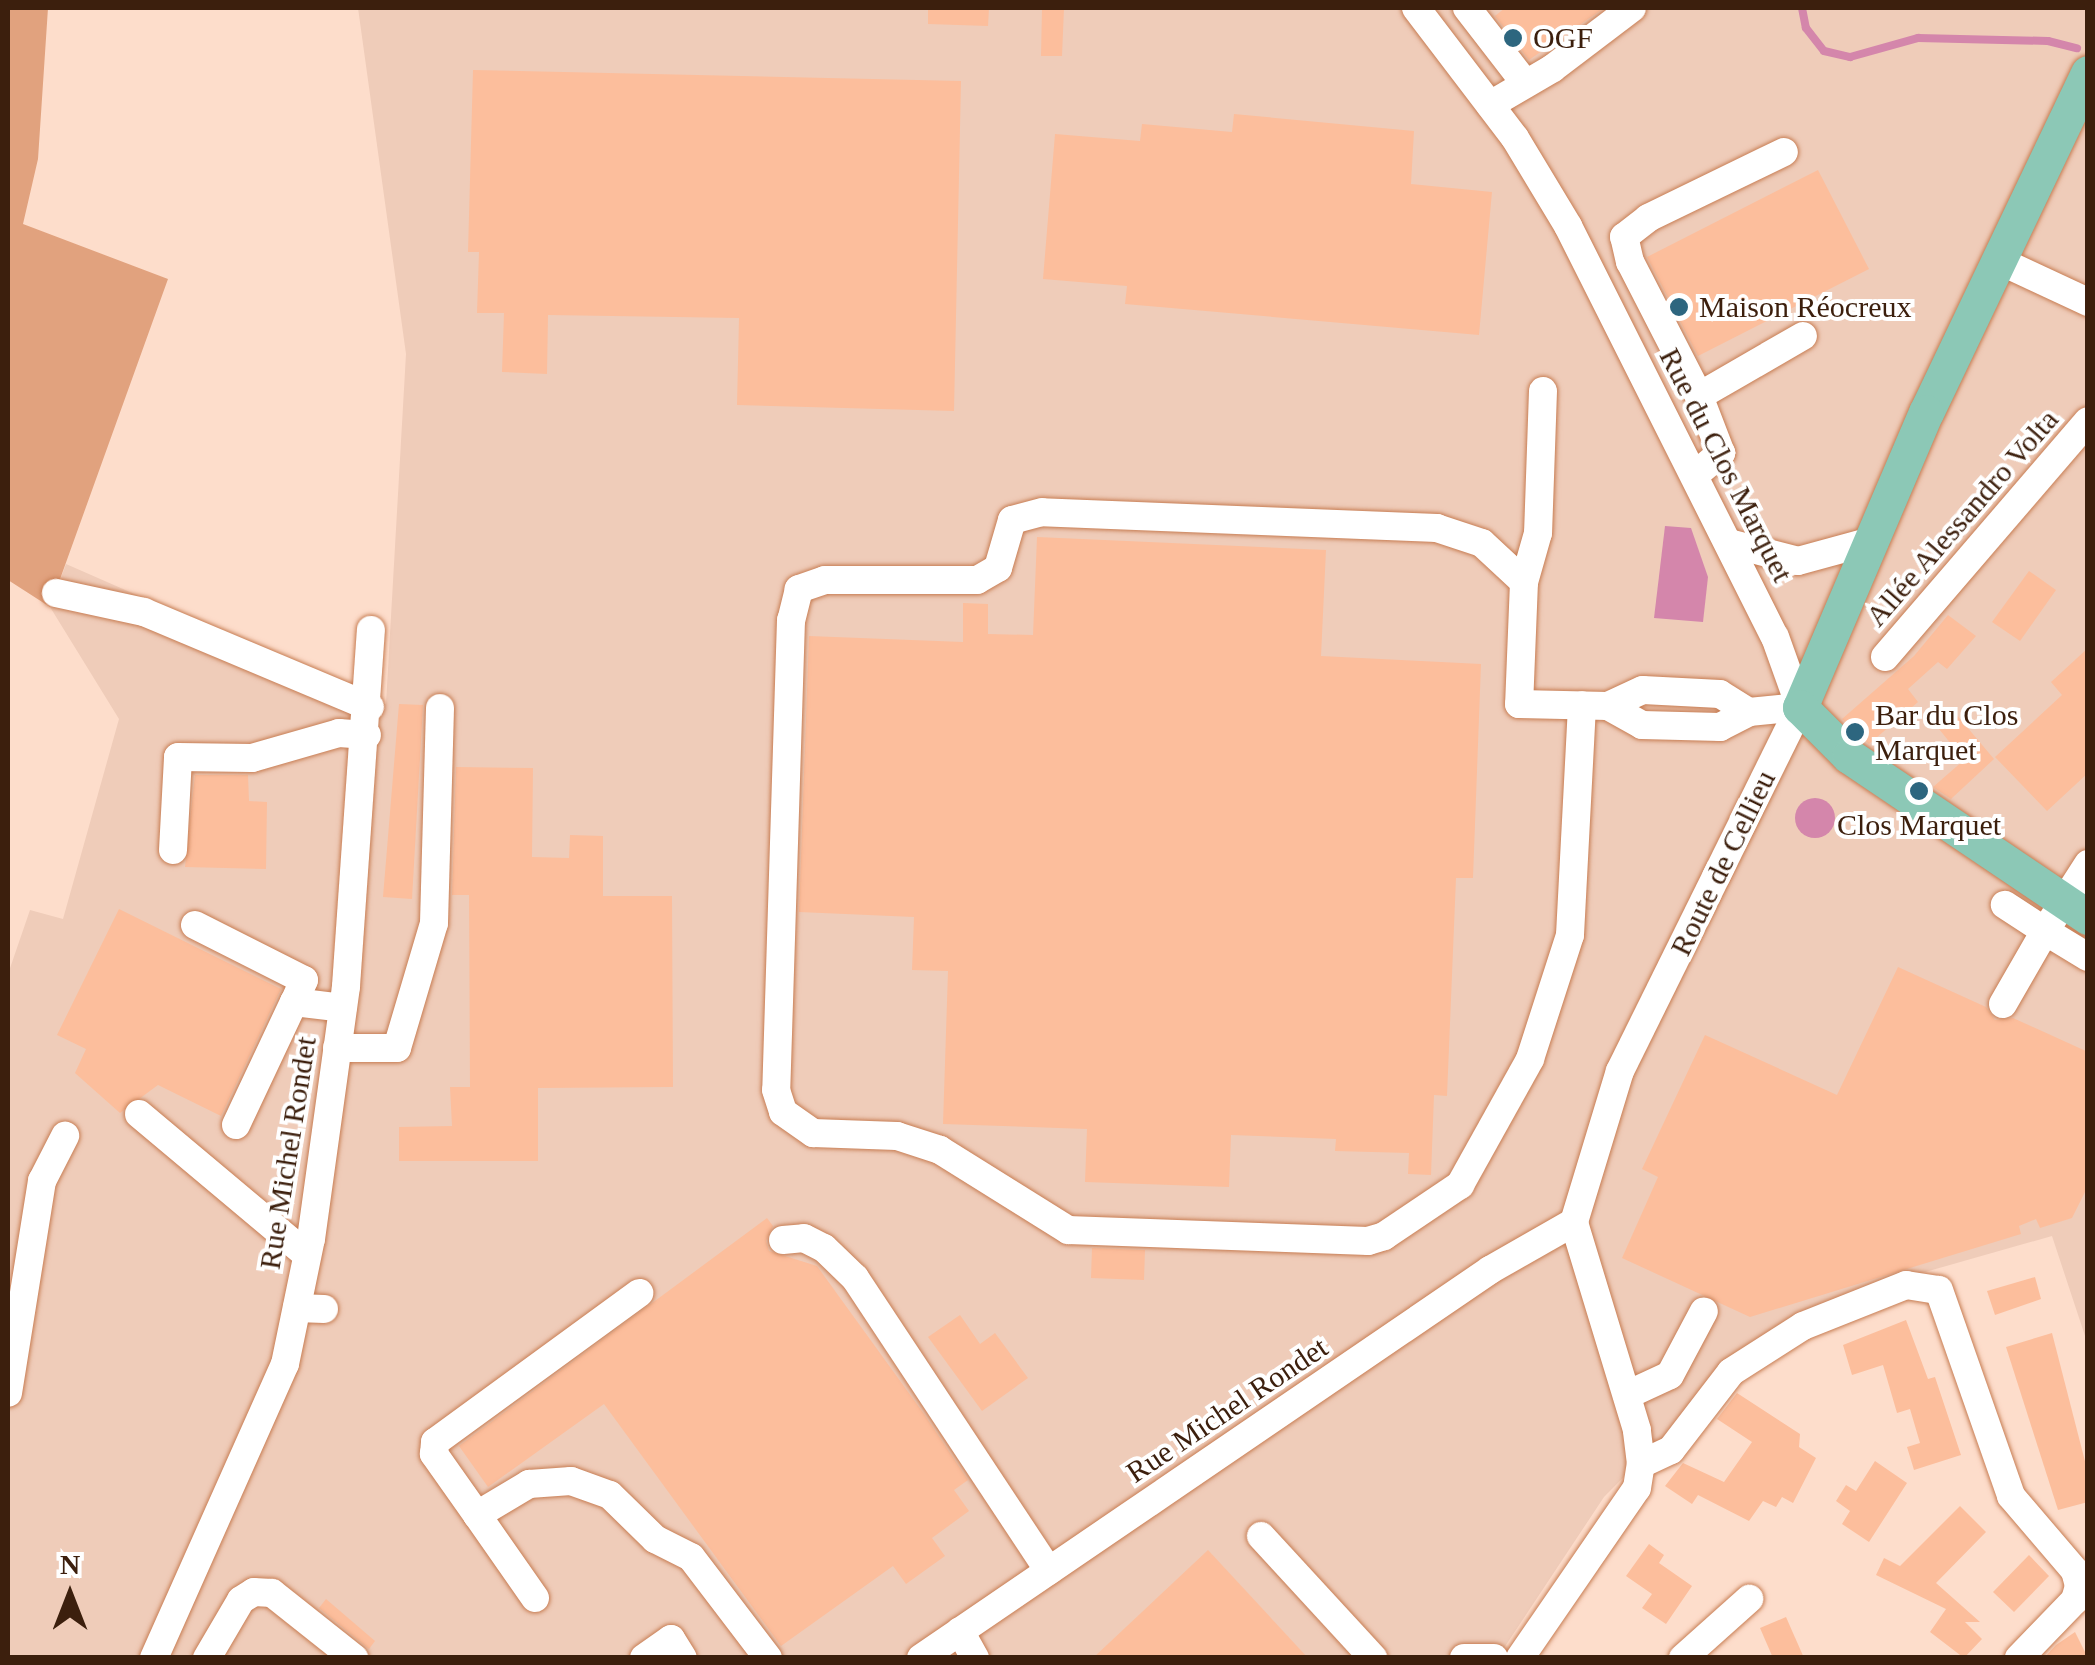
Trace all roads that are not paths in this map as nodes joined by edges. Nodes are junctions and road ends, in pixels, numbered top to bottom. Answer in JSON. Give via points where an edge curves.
{"nodes":[{"id":1,"x":1467,"y":8,"type":"edge"},
{"id":2,"x":1632,"y":8,"type":"edge"},
{"id":3,"x":1422,"y":10,"type":"edge"},
{"id":4,"x":2088,"y":72,"type":"edge"},
{"id":5,"x":1525,"y":83,"type":"junction"},
{"id":6,"x":1490,"y":105,"type":"junction"},
{"id":7,"x":1784,"y":152,"type":"dead end"},
{"id":8,"x":2000,"y":261,"type":"junction"},
{"id":9,"x":2088,"y":302,"type":"edge"},
{"id":10,"x":1803,"y":336,"type":"dead end"},
{"id":11,"x":1544,"y":391,"type":"dead end"},
{"id":12,"x":1699,"y":396,"type":"junction"},
{"id":13,"x":2088,"y":421,"type":"edge"},
{"id":14,"x":1696,"y":474,"type":"junction"},
{"id":15,"x":1868,"y":542,"type":"junction"},
{"id":16,"x":1729,"y":543,"type":"junction"},
{"id":17,"x":1524,"y":582,"type":"junction"},
{"id":18,"x":56,"y":593,"type":"dead end"},
{"id":19,"x":371,"y":630,"type":"dead end"},
{"id":20,"x":1885,"y":656,"type":"dead end"},
{"id":21,"x":370,"y":706,"type":"junction"},
{"id":22,"x":1595,"y":706,"type":"junction"},
{"id":23,"x":1800,"y":707,"type":"junction"},
{"id":24,"x":440,"y":708,"type":"dead end"},
{"id":25,"x":367,"y":735,"type":"junction"},
{"id":26,"x":172,"y":850,"type":"dead end"},
{"id":27,"x":2088,"y":864,"type":"edge"},
{"id":28,"x":2005,"y":905,"type":"dead end"},
{"id":29,"x":2065,"y":917,"type":"edge"},
{"id":30,"x":194,"y":924,"type":"dead end"},
{"id":31,"x":2088,"y":958,"type":"edge"},
{"id":32,"x":294,"y":1002,"type":"junction"},
{"id":33,"x":2003,"y":1004,"type":"dead end"},
{"id":34,"x":342,"y":1008,"type":"junction"},
{"id":35,"x":337,"y":1048,"type":"junction"},
{"id":36,"x":138,"y":1114,"type":"dead end"},
{"id":37,"x":236,"y":1126,"type":"dead end"},
{"id":38,"x":65,"y":1136,"type":"dead end"},
{"id":39,"x":1574,"y":1222,"type":"junction"},
{"id":40,"x":783,"y":1240,"type":"dead end"},
{"id":41,"x":307,"y":1256,"type":"junction"},
{"id":42,"x":640,"y":1293,"type":"dead end"},
{"id":43,"x":1704,"y":1311,"type":"dead end"},
{"id":44,"x":8,"y":1393,"type":"edge"},
{"id":45,"x":1627,"y":1396,"type":"junction"},
{"id":46,"x":1641,"y":1464,"type":"junction"},
{"id":47,"x":477,"y":1515,"type":"junction"},
{"id":48,"x":1261,"y":1536,"type":"dead end"},
{"id":49,"x":1049,"y":1571,"type":"junction"},
{"id":50,"x":2083,"y":1586,"type":"edge"},
{"id":51,"x":535,"y":1598,"type":"dead end"},
{"id":52,"x":1749,"y":1599,"type":"dead end"},
{"id":53,"x":960,"y":1631,"type":"junction"},
{"id":54,"x":154,"y":1658,"type":"edge"},
{"id":55,"x":206,"y":1658,"type":"edge"},
{"id":56,"x":354,"y":1658,"type":"edge"},
{"id":57,"x":644,"y":1658,"type":"edge"},
{"id":58,"x":683,"y":1658,"type":"edge"},
{"id":59,"x":768,"y":1658,"type":"edge"},
{"id":60,"x":921,"y":1658,"type":"edge"},
{"id":61,"x":975,"y":1658,"type":"edge"},
{"id":62,"x":1373,"y":1658,"type":"edge"},
{"id":63,"x":1464,"y":1658,"type":"edge"},
{"id":64,"x":1494,"y":1658,"type":"edge"},
{"id":65,"x":1520,"y":1658,"type":"edge"},
{"id":66,"x":1683,"y":1658,"type":"edge"},
{"id":67,"x":2019,"y":1658,"type":"edge"}],
"edges":[{"from":1,"to":5,"type":"street"},
{"from":2,"to":5,"type":"street"},
{"from":3,"to":6,"type":"street","name":"Rue du Clos Marquet"},
{"from":4,"to":8,"type":"main road","name":"Route de Cellieu"},
{"from":5,"to":6,"type":"street"},
{"from":6,"to":14,"type":"street","name":"Rue du Clos Marquet","via":[[1568,226]]},
{"from":7,"to":12,"type":"street","via":[[1648,218],[1624,237],[1630,262]]},
{"from":8,"to":9,"type":"street"},
{"from":8,"to":15,"type":"main road","name":"Route de Cellieu"},
{"from":10,"to":12,"type":"street"},
{"from":11,"to":17,"type":"street","via":[[1538,533]]},
{"from":12,"to":14,"type":"street","via":[[1721,453]]},
{"from":13,"to":20,"type":"street","name":"Allée Alessandro Volta"},
{"from":14,"to":16,"type":"street","name":"Rue du Clos Marquet"},
{"from":15,"to":16,"type":"street","via":[[1798,561]]},
{"from":15,"to":23,"type":"main road","name":"Route de Cellieu"},
{"from":16,"to":23,"type":"street","name":"Rue du Clos Marquet"},
{"from":17,"to":22,"type":"street","via":[[1519,704]]},
{"from":17,"to":22,"type":"street","via":[[1482,543],[1437,528],[1042,512],[1012,520],[998,568],[976,580],[825,580],[799,589],[791,620],[777,1070],[783,1112],[814,1132],[897,1136],[940,1150],[1068,1230],[1368,1242],[1384,1236],[1460,1184],[1530,1059],[1570,934]]},
{"from":18,"to":21,"type":"street","via":[[144,612]]},
{"from":19,"to":21,"type":"street","name":"Rue Michel Rondet"},
{"from":21,"to":25,"type":"street","name":"Rue Michel Rondet"},
{"from":22,"to":23,"type":"street","via":[[1643,690],[1720,694],[1748,712]]},
{"from":23,"to":29,"type":"main road","via":[[1849,756]]},
{"from":23,"to":39,"type":"street","name":"Route de Cellieu","via":[[1620,1071]]},
{"from":24,"to":35,"type":"street","via":[[434,922],[397,1048]]},
{"from":25,"to":26,"type":"street","via":[[339,733],[252,758],[178,757]]},
{"from":25,"to":34,"type":"street","name":"Rue Michel Rondet"},
{"from":27,"to":29,"type":"street"},
{"from":28,"to":29,"type":"street"},
{"from":29,"to":31,"type":"street"},
{"from":29,"to":33,"type":"street"},
{"from":30,"to":32,"type":"street","via":[[304,980]]},
{"from":32,"to":34,"type":"street"},
{"from":32,"to":37,"type":"street"},
{"from":34,"to":35,"type":"street","name":"Rue Michel Rondet"},
{"from":35,"to":41,"type":"street","name":"Rue Michel Rondet"},
{"from":36,"to":41,"type":"street"},
{"from":38,"to":44,"type":"street","via":[[42,1180]]},
{"from":39,"to":45,"type":"street"},
{"from":39,"to":49,"type":"street","name":"Rue Michel Rondet","via":[[1490,1270]]},
{"from":40,"to":49,"type":"street","via":[[804,1238],[824,1248],[855,1278]]},
{"from":41,"to":54,"type":"street","name":"Rue Michel Rondet","via":[[310,1309]]},
{"from":42,"to":47,"type":"street","via":[[435,1442],[434,1454]]},
{"from":43,"to":45,"type":"street","via":[[1670,1375]]},
{"from":45,"to":46,"type":"street"},
{"from":46,"to":50,"type":"street","via":[[1671,1450],[1713,1392],[1750,1357],[1860,1300],[1906,1285],[1938,1290],[2011,1496]]},
{"from":46,"to":65,"type":"street","via":[[1638,1488]]},
{"from":47,"to":51,"type":"street"},
{"from":47,"to":59,"type":"street","via":[[512,1491],[550,1480],[610,1496],[655,1540],[691,1557]]},
{"from":48,"to":62,"type":"street"},
{"from":49,"to":53,"type":"street","name":"Rue Michel Rondet"},
{"from":50,"to":67,"type":"street"},
{"from":52,"to":66,"type":"street"},
{"from":53,"to":60,"type":"street","name":"Rue Michel Rondet"},
{"from":53,"to":61,"type":"street"},
{"from":55,"to":56,"type":"street","via":[[241,1600],[254,1592],[272,1593]]},
{"from":57,"to":58,"type":"street","via":[[671,1639]]},
{"from":63,"to":64,"type":"street"}]}
